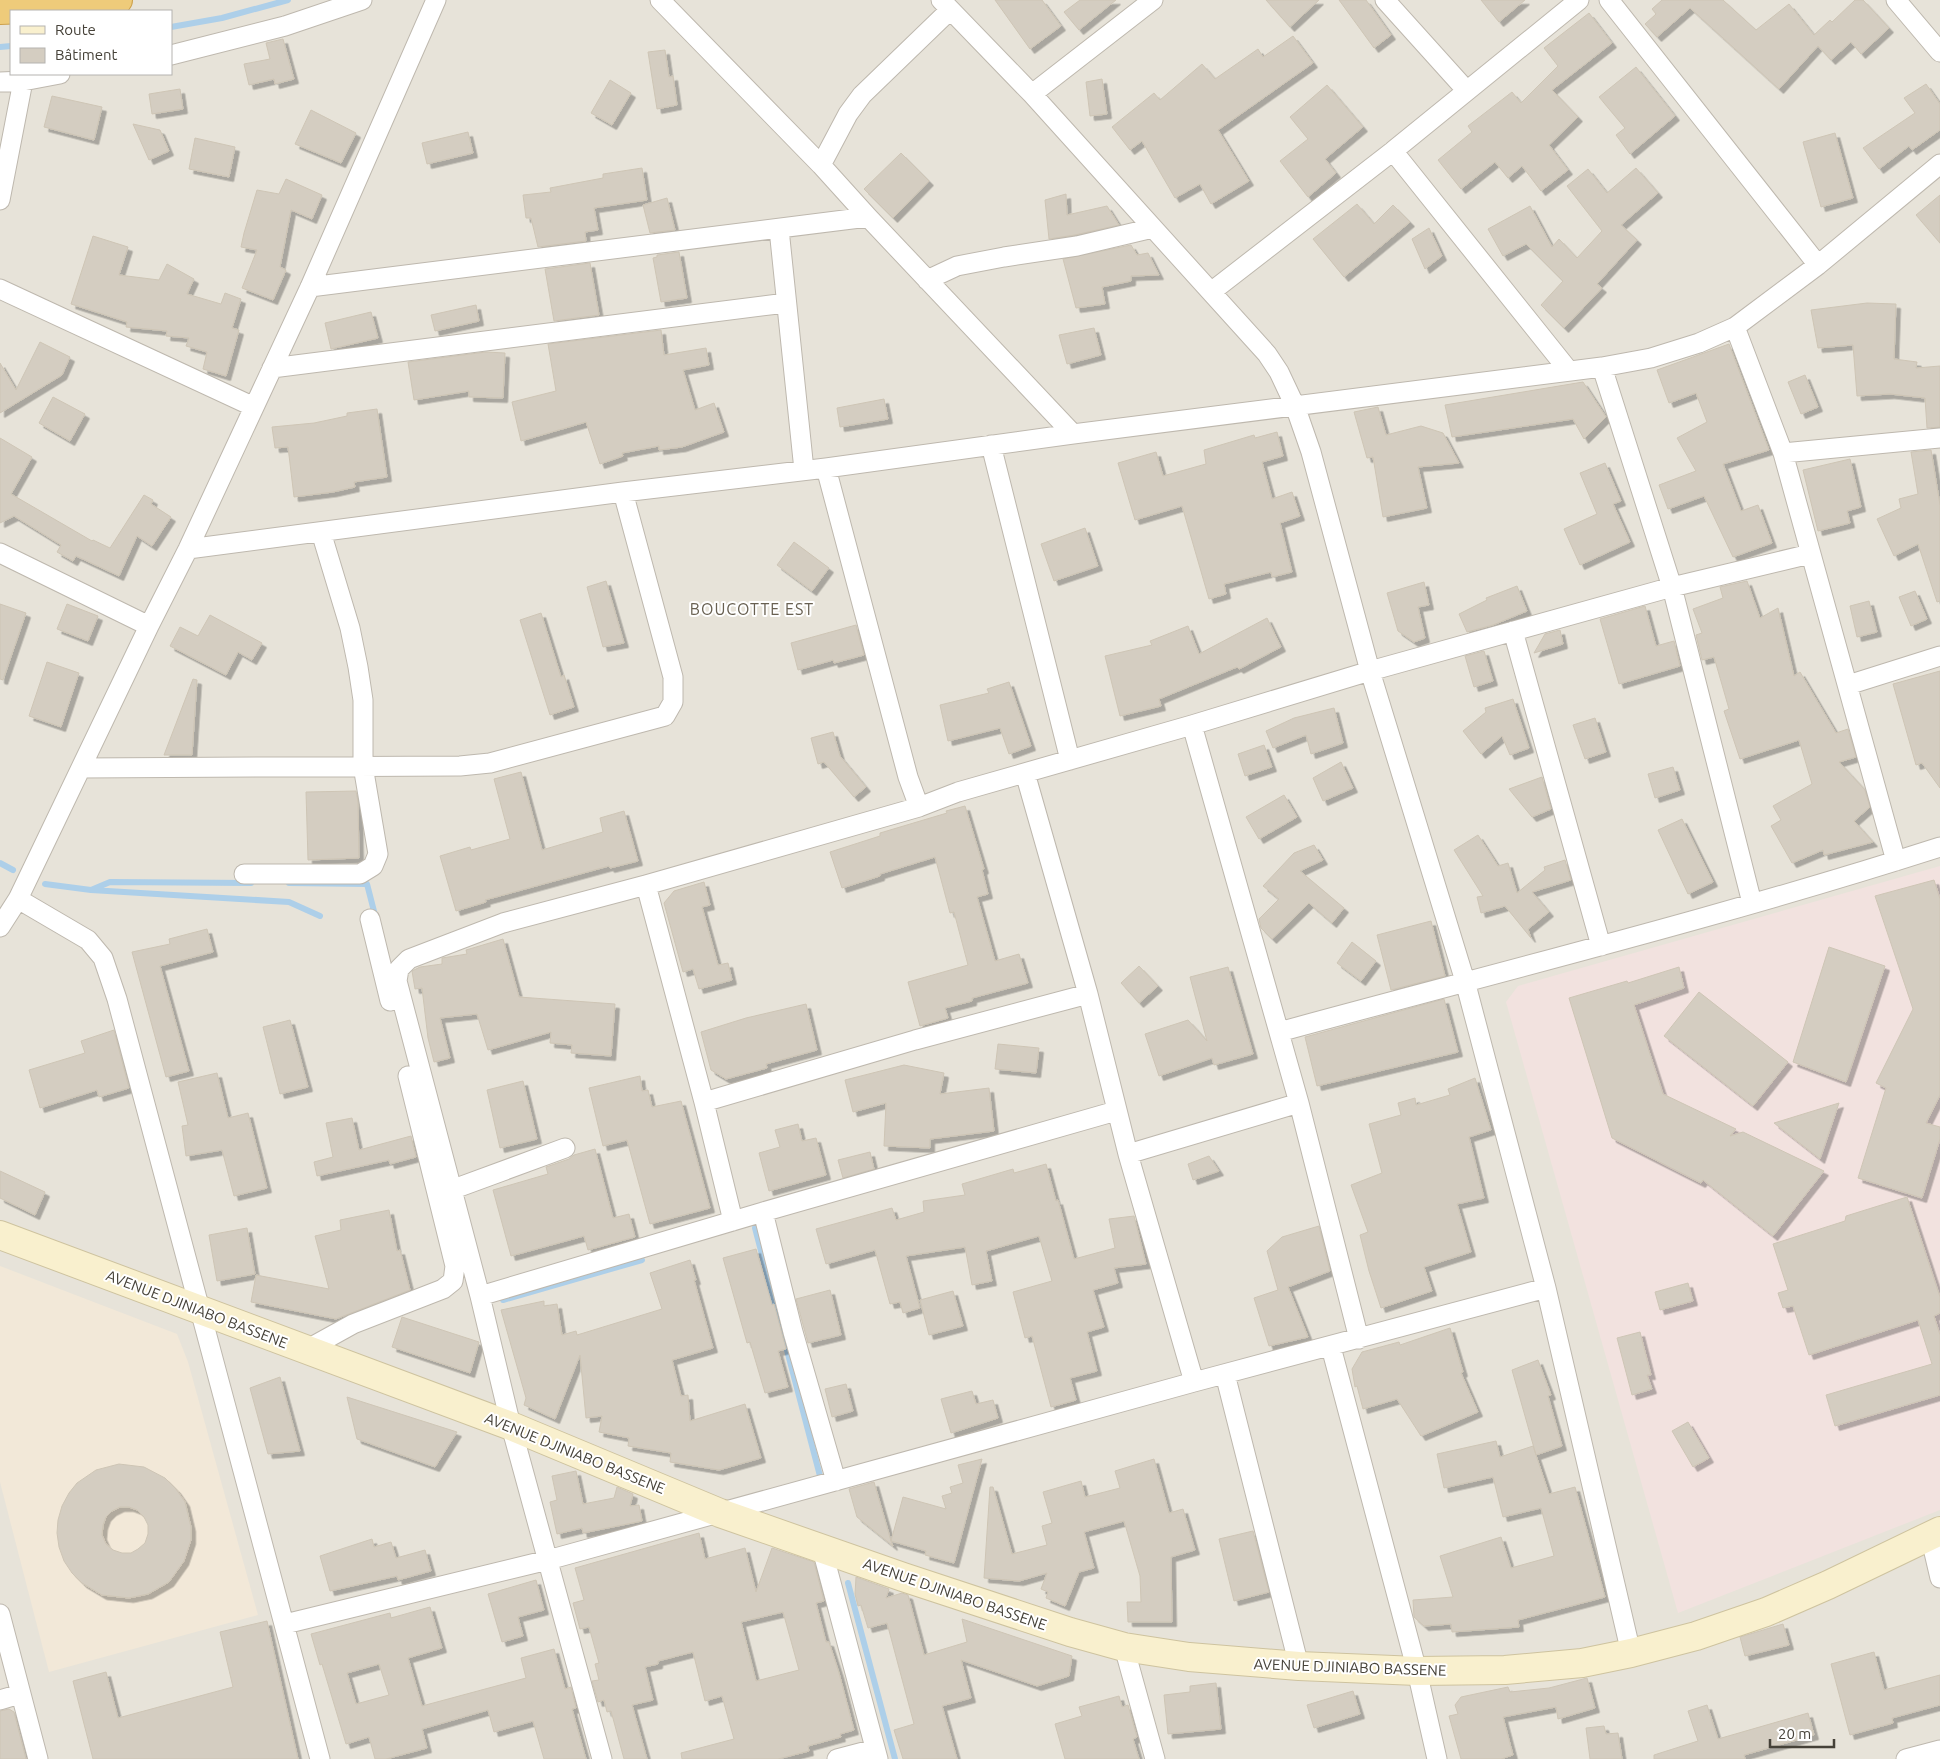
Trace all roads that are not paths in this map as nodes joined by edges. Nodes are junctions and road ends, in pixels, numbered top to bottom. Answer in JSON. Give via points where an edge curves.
{"nodes":[{"id":1,"x":118,"y":0,"type":"edge"},
{"id":2,"x":362,"y":0,"type":"edge"},
{"id":3,"x":436,"y":0,"type":"edge"},
{"id":4,"x":660,"y":0,"type":"edge"},
{"id":5,"x":1153,"y":0,"type":"edge"},
{"id":6,"x":1385,"y":0,"type":"edge"},
{"id":7,"x":1579,"y":0,"type":"edge"},
{"id":8,"x":1610,"y":0,"type":"edge"},
{"id":9,"x":1896,"y":0,"type":"edge"},
{"id":10,"x":946,"y":5,"type":"edge"},
{"id":11,"x":0,"y":10,"type":"edge"},
{"id":12,"x":1940,"y":52,"type":"edge"},
{"id":13,"x":172,"y":54,"type":"edge"},
{"id":14,"x":55,"y":75,"type":"edge"},
{"id":15,"x":23,"y":81,"type":"junction"},
{"id":16,"x":0,"y":82,"type":"edge"},
{"id":17,"x":1467,"y":92,"type":"junction"},
{"id":18,"x":1032,"y":94,"type":"junction"},
{"id":19,"x":1392,"y":151,"type":"junction"},
{"id":20,"x":1940,"y":164,"type":"edge"},
{"id":21,"x":821,"y":165,"type":"junction"},
{"id":22,"x":0,"y":200,"type":"edge"},
{"id":23,"x":868,"y":217,"type":"junction"},
{"id":24,"x":779,"y":228,"type":"junction"},
{"id":25,"x":1153,"y":228,"type":"junction"},
{"id":26,"x":1818,"y":265,"type":"junction"},
{"id":27,"x":927,"y":280,"type":"junction"},
{"id":28,"x":310,"y":286,"type":"junction"},
{"id":29,"x":0,"y":288,"type":"edge"},
{"id":30,"x":1211,"y":292,"type":"junction"},
{"id":31,"x":786,"y":303,"type":"junction"},
{"id":32,"x":1734,"y":327,"type":"junction"},
{"id":33,"x":1602,"y":367,"type":"junction"},
{"id":34,"x":272,"y":368,"type":"junction"},
{"id":35,"x":1570,"y":371,"type":"junction"},
{"id":36,"x":254,"y":406,"type":"junction"},
{"id":37,"x":1295,"y":406,"type":"junction"},
{"id":38,"x":1073,"y":434,"type":"junction"},
{"id":39,"x":1940,"y":438,"type":"edge"},
{"id":40,"x":991,"y":445,"type":"junction"},
{"id":41,"x":1783,"y":453,"type":"junction"},
{"id":42,"x":826,"y":468,"type":"junction"},
{"id":43,"x":804,"y":470,"type":"junction"},
{"id":44,"x":623,"y":492,"type":"junction"},
{"id":45,"x":321,"y":532,"type":"junction"},
{"id":46,"x":188,"y":549,"type":"junction"},
{"id":47,"x":0,"y":553,"type":"edge"},
{"id":48,"x":1810,"y":554,"type":"junction"},
{"id":49,"x":1672,"y":587,"type":"junction"},
{"id":50,"x":149,"y":626,"type":"junction"},
{"id":51,"x":1512,"y":630,"type":"junction"},
{"id":52,"x":1940,"y":656,"type":"edge"},
{"id":53,"x":1370,"y":671,"type":"junction"},
{"id":54,"x":1848,"y":685,"type":"junction"},
{"id":55,"x":1192,"y":725,"type":"junction"},
{"id":56,"x":1070,"y":760,"type":"junction"},
{"id":57,"x":363,"y":766,"type":"junction"},
{"id":58,"x":81,"y":768,"type":"junction"},
{"id":59,"x":1024,"y":773,"type":"junction"},
{"id":60,"x":918,"y":807,"type":"junction"},
{"id":61,"x":1940,"y":847,"type":"edge"},
{"id":62,"x":1896,"y":861,"type":"junction"},
{"id":63,"x":244,"y":874,"type":"dead end"},
{"id":64,"x":646,"y":885,"type":"junction"},
{"id":65,"x":18,"y":899,"type":"junction"},
{"id":66,"x":1752,"y":903,"type":"junction"},
{"id":67,"x":370,"y":919,"type":"dead end"},
{"id":68,"x":0,"y":927,"type":"edge"},
{"id":69,"x":1601,"y":946,"type":"junction"},
{"id":70,"x":1465,"y":981,"type":"junction"},
{"id":71,"x":1088,"y":994,"type":"junction"},
{"id":72,"x":1279,"y":1032,"type":"junction"},
{"id":73,"x":704,"y":1102,"type":"junction"},
{"id":74,"x":1299,"y":1103,"type":"junction"},
{"id":75,"x":1116,"y":1111,"type":"junction"},
{"id":76,"x":565,"y":1148,"type":"dead end"},
{"id":77,"x":1128,"y":1154,"type":"junction"},
{"id":78,"x":451,"y":1190,"type":"junction"},
{"id":79,"x":764,"y":1212,"type":"junction"},
{"id":80,"x":733,"y":1221,"type":"junction"},
{"id":81,"x":0,"y":1235,"type":"edge"},
{"id":82,"x":1546,"y":1288,"type":"junction"},
{"id":83,"x":480,"y":1296,"type":"junction"},
{"id":84,"x":202,"y":1312,"type":"junction"},
{"id":85,"x":1359,"y":1339,"type":"junction"},
{"id":86,"x":1331,"y":1347,"type":"junction"},
{"id":87,"x":306,"y":1350,"type":"junction"},
{"id":88,"x":1225,"y":1374,"type":"junction"},
{"id":89,"x":1194,"y":1382,"type":"junction"},
{"id":90,"x":511,"y":1426,"type":"junction"},
{"id":91,"x":836,"y":1481,"type":"junction"},
{"id":92,"x":720,"y":1513,"type":"junction"},
{"id":93,"x":1935,"y":1533,"type":"edge"},
{"id":94,"x":822,"y":1549,"type":"junction"},
{"id":95,"x":548,"y":1560,"type":"junction"},
{"id":96,"x":1940,"y":1578,"type":"edge"},
{"id":97,"x":0,"y":1614,"type":"edge"},
{"id":98,"x":285,"y":1624,"type":"junction"},
{"id":99,"x":1124,"y":1647,"type":"junction"},
{"id":100,"x":1631,"y":1653,"type":"junction"},
{"id":101,"x":1299,"y":1666,"type":"junction"},
{"id":102,"x":1417,"y":1671,"type":"junction"},
{"id":103,"x":20,"y":1694,"type":"junction"},
{"id":104,"x":0,"y":1700,"type":"edge"},
{"id":105,"x":1940,"y":1750,"type":"edge"},
{"id":106,"x":876,"y":1754,"type":"edge"},
{"id":107,"x":38,"y":1759,"type":"edge"},
{"id":108,"x":320,"y":1759,"type":"edge"},
{"id":109,"x":602,"y":1759,"type":"edge"},
{"id":110,"x":837,"y":1759,"type":"edge"},
{"id":111,"x":1155,"y":1759,"type":"edge"},
{"id":112,"x":1437,"y":1759,"type":"edge"},
{"id":113,"x":1906,"y":1759,"type":"edge"}],
"edges":[{"from":1,"to":11,"type":"highway"},
{"from":2,"to":13,"type":"street","via":[[285,26]]},
{"from":3,"to":28,"type":"street"},
{"from":4,"to":21,"type":"street"},
{"from":5,"to":18,"type":"street"},
{"from":6,"to":17,"type":"street"},
{"from":7,"to":17,"type":"street"},
{"from":8,"to":26,"type":"street"},
{"from":9,"to":12,"type":"street"},
{"from":10,"to":18,"type":"street"},
{"from":10,"to":21,"type":"street","via":[[862,95]]},
{"from":14,"to":15,"type":"street"},
{"from":15,"to":16,"type":"street"},
{"from":15,"to":22,"type":"street"},
{"from":17,"to":19,"type":"street"},
{"from":18,"to":25,"type":"street"},
{"from":19,"to":30,"type":"street"},
{"from":19,"to":35,"type":"street"},
{"from":20,"to":26,"type":"street"},
{"from":21,"to":23,"type":"street"},
{"from":23,"to":24,"type":"street"},
{"from":23,"to":27,"type":"street"},
{"from":24,"to":28,"type":"street"},
{"from":24,"to":31,"type":"street"},
{"from":25,"to":27,"type":"street","via":[[1077,246],[957,266]]},
{"from":25,"to":30,"type":"street"},
{"from":26,"to":32,"type":"street"},
{"from":27,"to":38,"type":"street"},
{"from":28,"to":34,"type":"street"},
{"from":29,"to":36,"type":"street"},
{"from":30,"to":37,"type":"street","via":[[1267,354]]},
{"from":31,"to":34,"type":"street"},
{"from":31,"to":43,"type":"street"},
{"from":32,"to":33,"type":"street","via":[[1699,343],[1651,358]]},
{"from":32,"to":41,"type":"street"},
{"from":33,"to":35,"type":"street"},
{"from":33,"to":49,"type":"street"},
{"from":34,"to":36,"type":"street"},
{"from":35,"to":37,"type":"street"},
{"from":36,"to":46,"type":"street"},
{"from":37,"to":38,"type":"street"},
{"from":37,"to":53,"type":"street","via":[[1311,452]]},
{"from":38,"to":40,"type":"street"},
{"from":39,"to":41,"type":"street"},
{"from":40,"to":42,"type":"street"},
{"from":40,"to":56,"type":"street"},
{"from":41,"to":48,"type":"street"},
{"from":42,"to":43,"type":"street"},
{"from":42,"to":60,"type":"street"},
{"from":43,"to":44,"type":"street"},
{"from":44,"to":45,"type":"street"},
{"from":44,"to":57,"type":"street","via":[[673,678],[674,702],[665,716],[490,763]]},
{"from":45,"to":46,"type":"street"},
{"from":45,"to":57,"type":"street","via":[[350,628],[358,667],[363,700]]},
{"from":46,"to":50,"type":"street"},
{"from":47,"to":50,"type":"street"},
{"from":48,"to":49,"type":"street"},
{"from":48,"to":54,"type":"street"},
{"from":49,"to":51,"type":"street"},
{"from":49,"to":66,"type":"street"},
{"from":50,"to":58,"type":"street"},
{"from":51,"to":53,"type":"street"},
{"from":51,"to":69,"type":"street"},
{"from":52,"to":54,"type":"street"},
{"from":53,"to":55,"type":"street"},
{"from":53,"to":70,"type":"street"},
{"from":54,"to":62,"type":"street"},
{"from":55,"to":56,"type":"street"},
{"from":55,"to":72,"type":"street"},
{"from":56,"to":59,"type":"street"},
{"from":57,"to":58,"type":"street"},
{"from":57,"to":63,"type":"street","via":[[378,854],[373,866],[360,874]]},
{"from":58,"to":65,"type":"street"},
{"from":59,"to":60,"type":"street"},
{"from":59,"to":71,"type":"street"},
{"from":60,"to":64,"type":"street"},
{"from":61,"to":62,"type":"street"},
{"from":62,"to":66,"type":"street"},
{"from":64,"to":73,"type":"street"},
{"from":64,"to":78,"type":"street","via":[[503,922],[409,958],[399,969],[397,981]]},
{"from":65,"to":68,"type":"street"},
{"from":65,"to":84,"type":"street","via":[[88,940],[103,958],[120,1009]]},
{"from":66,"to":69,"type":"street"},
{"from":67,"to":87,"type":"street","via":[[455,1266],[453,1281],[443,1289],[353,1324]]},
{"from":69,"to":70,"type":"street"},
{"from":70,"to":72,"type":"street"},
{"from":70,"to":82,"type":"street"},
{"from":71,"to":73,"type":"street","via":[[915,1040]]},
{"from":71,"to":75,"type":"street"},
{"from":72,"to":74,"type":"street"},
{"from":73,"to":80,"type":"street"},
{"from":74,"to":77,"type":"street"},
{"from":74,"to":85,"type":"street"},
{"from":75,"to":77,"type":"street"},
{"from":75,"to":79,"type":"street"},
{"from":76,"to":78,"type":"street"},
{"from":77,"to":89,"type":"street"},
{"from":78,"to":83,"type":"street"},
{"from":79,"to":80,"type":"street"},
{"from":79,"to":91,"type":"street"},
{"from":80,"to":83,"type":"street"},
{"from":81,"to":84,"type":"main road","name":"AVENUE DJINIABO BASSENE"},
{"from":82,"to":85,"type":"street"},
{"from":82,"to":100,"type":"street"},
{"from":83,"to":90,"type":"street"},
{"from":84,"to":87,"type":"main road","name":"AVENUE DJINIABO BASSENE"},
{"from":84,"to":98,"type":"street"},
{"from":85,"to":86,"type":"street"},
{"from":86,"to":88,"type":"street"},
{"from":86,"to":102,"type":"street"},
{"from":87,"to":90,"type":"main road","name":"AVENUE DJINIABO BASSENE"},
{"from":88,"to":89,"type":"street"},
{"from":88,"to":101,"type":"street"},
{"from":89,"to":91,"type":"street"},
{"from":90,"to":92,"type":"main road","name":"AVENUE DJINIABO BASSENE"},
{"from":90,"to":95,"type":"street"},
{"from":91,"to":92,"type":"street"},
{"from":92,"to":94,"type":"main road","name":"AVENUE DJINIABO BASSENE"},
{"from":92,"to":95,"type":"street"},
{"from":93,"to":96,"type":"street"},
{"from":93,"to":100,"type":"main road","name":"AVENUE DJINIABO BASSENE","via":[[1766,1612],[1696,1636]]},
{"from":94,"to":99,"type":"main road","name":"AVENUE DJINIABO BASSENE","via":[[1006,1612]]},
{"from":94,"to":106,"type":"street"},
{"from":95,"to":98,"type":"street"},
{"from":95,"to":109,"type":"street"},
{"from":97,"to":103,"type":"street"},
{"from":98,"to":108,"type":"street"},
{"from":99,"to":101,"type":"main road","name":"AVENUE DJINIABO BASSENE","via":[[1189,1657]]},
{"from":99,"to":111,"type":"street"},
{"from":100,"to":102,"type":"main road","name":"AVENUE DJINIABO BASSENE","via":[[1542,1667]]},
{"from":101,"to":102,"type":"main road","name":"AVENUE DJINIABO BASSENE"},
{"from":102,"to":112,"type":"street"},
{"from":103,"to":104,"type":"street"},
{"from":103,"to":107,"type":"street"},
{"from":105,"to":113,"type":"street"},
{"from":106,"to":110,"type":"street"}]}
